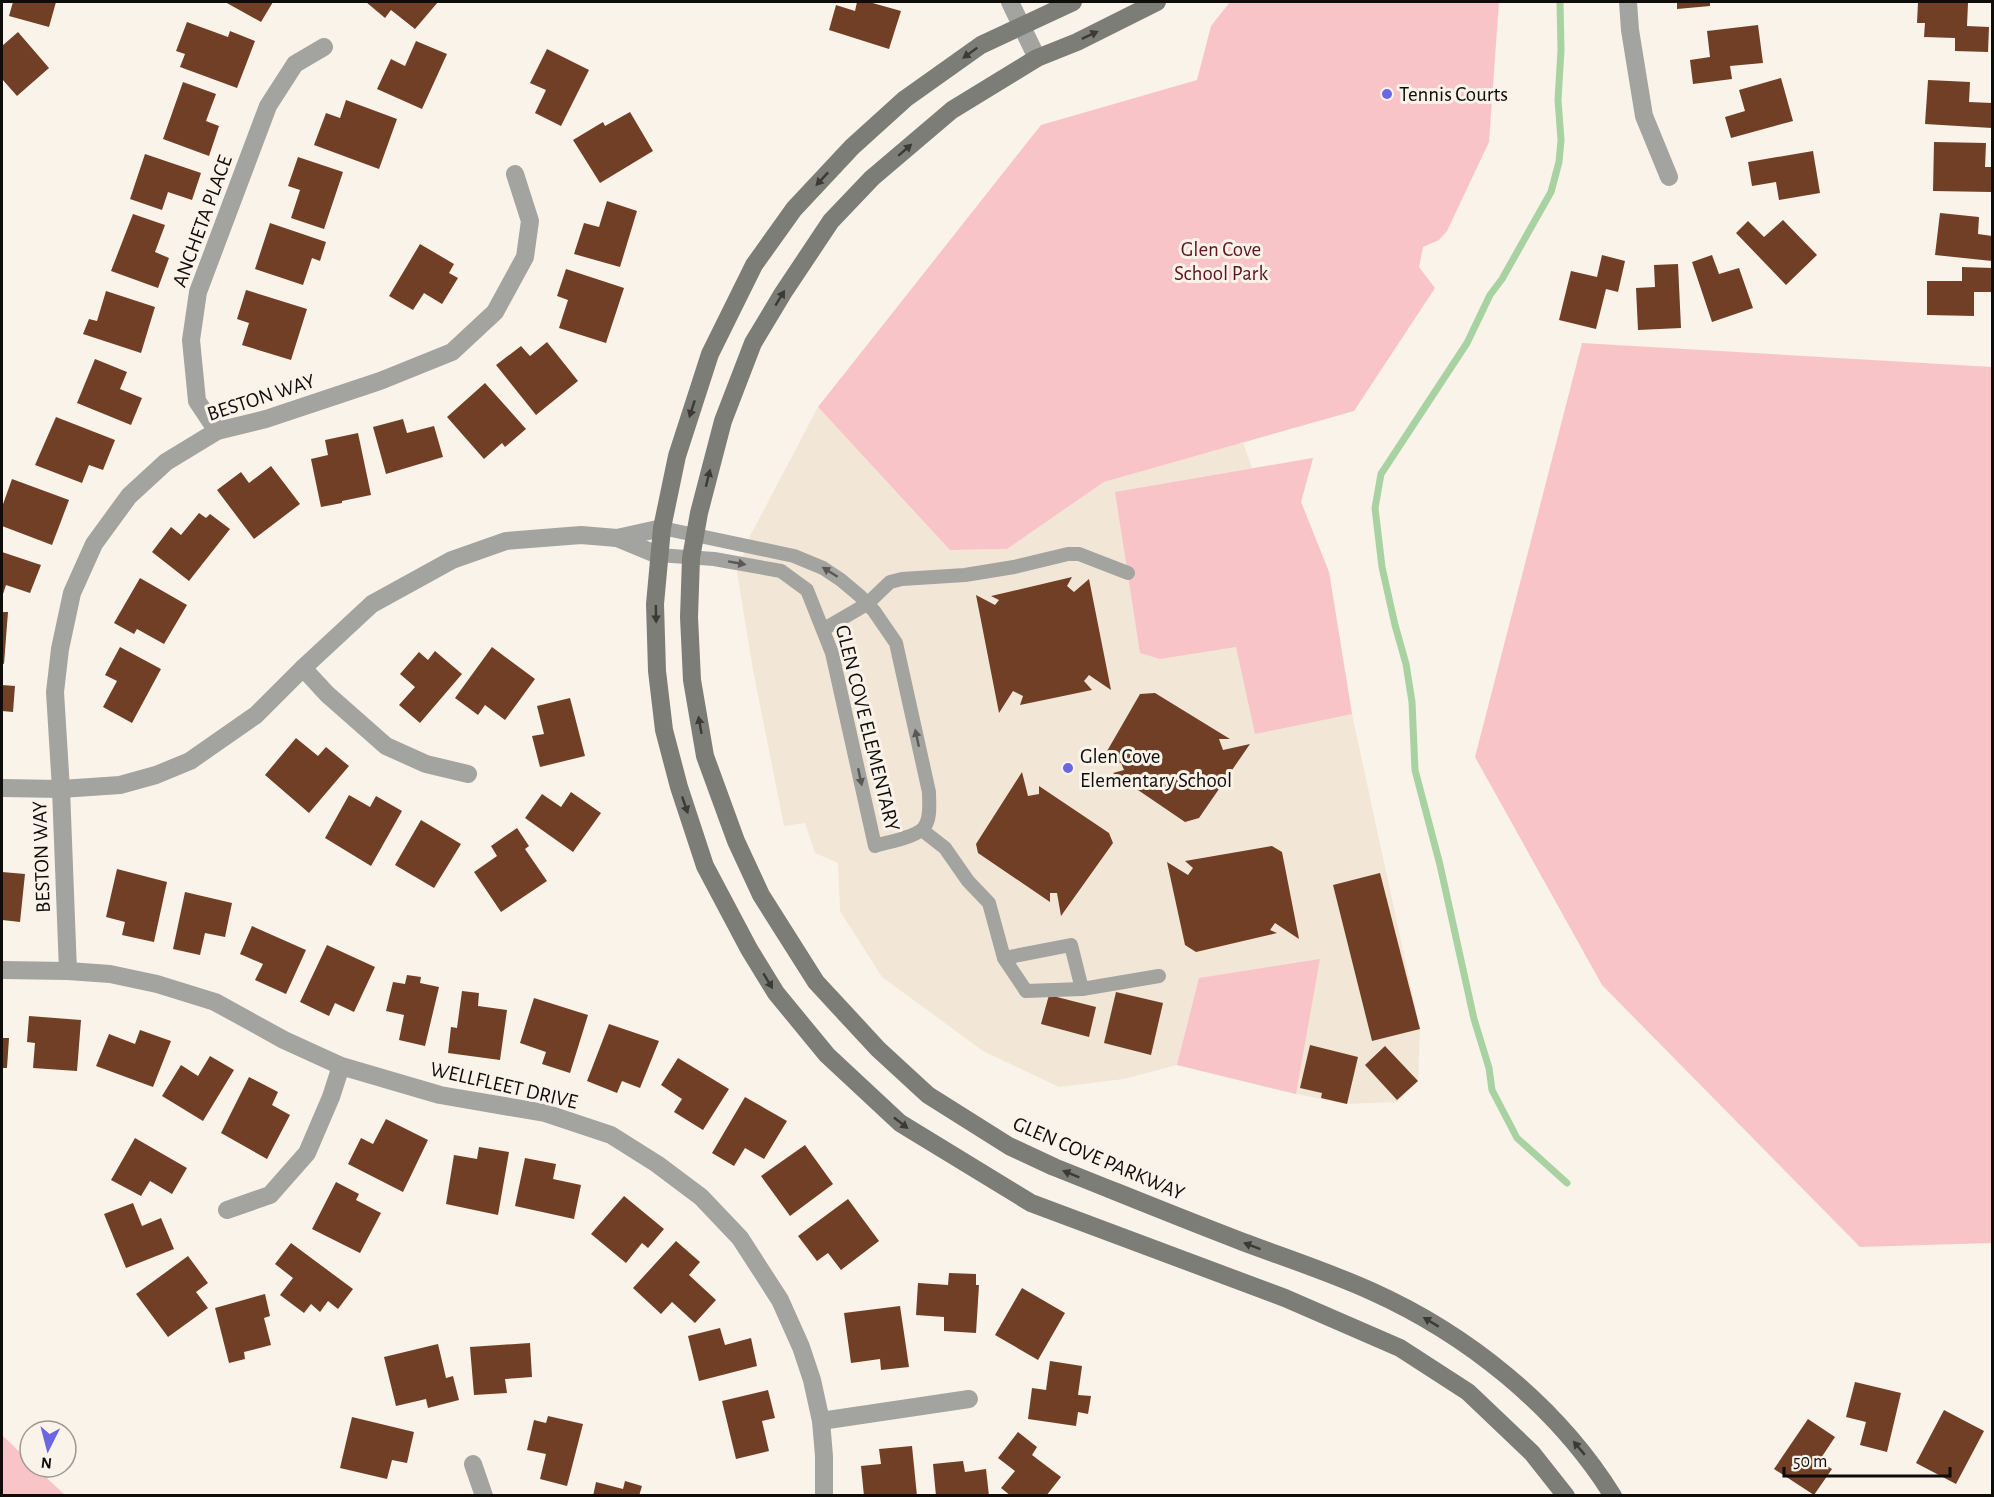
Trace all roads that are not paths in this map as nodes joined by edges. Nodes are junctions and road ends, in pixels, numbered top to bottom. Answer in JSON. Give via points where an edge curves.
{"nodes":[{"id":1,"x":1010,"y":2,"type":"edge"},
{"id":2,"x":1073,"y":2,"type":"edge"},
{"id":3,"x":1157,"y":2,"type":"edge"},
{"id":4,"x":1628,"y":2,"type":"edge"},
{"id":5,"x":1022,"y":26,"type":"junction"},
{"id":6,"x":324,"y":47,"type":"dead end"},
{"id":7,"x":1037,"y":58,"type":"junction"},
{"id":8,"x":515,"y":174,"type":"dead end"},
{"id":9,"x":1669,"y":177,"type":"dead end"},
{"id":10,"x":217,"y":431,"type":"junction"},
{"id":11,"x":662,"y":528,"type":"junction"},
{"id":12,"x":695,"y":535,"type":"junction"},
{"id":13,"x":617,"y":538,"type":"junction"},
{"id":14,"x":658,"y":555,"type":"junction"},
{"id":15,"x":692,"y":558,"type":"junction"},
{"id":16,"x":1128,"y":573,"type":"dead end"},
{"id":17,"x":867,"y":604,"type":"junction"},
{"id":18,"x":824,"y":629,"type":"junction"},
{"id":19,"x":303,"y":668,"type":"junction"},
{"id":20,"x":468,"y":774,"type":"dead end"},
{"id":21,"x":2,"y":788,"type":"edge"},
{"id":22,"x":61,"y":789,"type":"junction"},
{"id":23,"x":922,"y":830,"type":"junction"},
{"id":24,"x":1004,"y":958,"type":"junction"},
{"id":25,"x":2,"y":970,"type":"edge"},
{"id":26,"x":68,"y":971,"type":"junction"},
{"id":27,"x":1159,"y":976,"type":"dead end"},
{"id":28,"x":1082,"y":989,"type":"junction"},
{"id":29,"x":341,"y":1066,"type":"junction"},
{"id":30,"x":227,"y":1210,"type":"dead end"},
{"id":31,"x":969,"y":1399,"type":"dead end"},
{"id":32,"x":821,"y":1421,"type":"junction"},
{"id":33,"x":473,"y":1464,"type":"dead end"},
{"id":34,"x":484,"y":1496,"type":"edge"},
{"id":35,"x":824,"y":1496,"type":"edge"},
{"id":36,"x":1566,"y":1496,"type":"edge"},
{"id":37,"x":1613,"y":1496,"type":"edge"}],
"edges":[{"from":1,"to":5,"type":"street"},
{"from":2,"to":5,"type":"main road"},
{"from":7,"to":3,"type":"main road","name":"GLEN COVE PARKWAY","one_way":true},
{"from":4,"to":9,"type":"street","via":[[1644,116]]},
{"from":5,"to":7,"type":"street"},
{"from":5,"to":11,"type":"main road","one_way":true,"via":[[981,45],[905,99],[852,147],[794,209],[754,265],[710,354],[677,456]]},
{"from":6,"to":10,"type":"street","name":"ANCHETA PLACE","via":[[295,64],[268,106],[198,292],[191,340],[197,401]]},
{"from":12,"to":7,"type":"main road","name":"GLEN COVE PARKWAY","one_way":true,"via":[[723,421],[753,344],[831,221],[872,178],[952,110]]},
{"from":8,"to":10,"type":"street","name":"BESTON WAY","via":[[530,221],[525,257],[495,312],[453,352],[266,420]]},
{"from":10,"to":22,"type":"street","name":"BESTON WAY","via":[[166,462],[129,496],[94,544],[72,593],[55,692]]},
{"from":11,"to":12,"type":"lane","name":"GLEN COVE ELEMENTARY"},
{"from":11,"to":13,"type":"street"},
{"from":11,"to":14,"type":"main road"},
{"from":12,"to":15,"type":"main road","name":"GLEN COVE PARKWAY"},
{"from":17,"to":12,"type":"lane","name":"GLEN COVE ELEMENTARY","one_way":true,"via":[[842,580],[794,556]]},
{"from":13,"to":14,"type":"street"},
{"from":13,"to":19,"type":"street","via":[[506,541],[452,560],[372,604]]},
{"from":14,"to":15,"type":"lane","name":"GLEN COVE ELEMENTARY"},
{"from":14,"to":36,"type":"main road","one_way":true,"via":[[657,671],[664,730],[678,787],[705,866],[749,950],[776,993],[827,1054],[900,1123],[1031,1203],[1286,1299],[1400,1348],[1468,1392],[1532,1453]]},
{"from":15,"to":18,"type":"lane","name":"GLEN COVE ELEMENTARY","one_way":true,"via":[[781,571],[807,590]]},
{"from":37,"to":15,"type":"main road","name":"GLEN COVE PARKWAY","one_way":true,"via":[[1599,1472],[1562,1428],[1504,1373],[1431,1321],[1370,1290],[1085,1180],[1009,1146],[928,1095],[878,1049],[816,982],[761,895],[736,841],[705,756],[692,680]]},
{"from":16,"to":17,"type":"lane","via":[[1079,554],[1068,554],[965,575],[902,579],[890,582]]},
{"from":17,"to":18,"type":"lane"},
{"from":23,"to":17,"type":"lane","name":"GLEN COVE ELEMENTARY","one_way":true,"via":[[929,812],[929,792],[896,643]]},
{"from":18,"to":23,"type":"lane","name":"GLEN COVE ELEMENTARY","one_way":true,"via":[[875,846]]},
{"from":19,"to":20,"type":"street","via":[[386,746],[426,764]]},
{"from":19,"to":22,"type":"street","via":[[256,715],[189,761],[120,784]]},
{"from":21,"to":22,"type":"street"},
{"from":22,"to":26,"type":"street","name":"BESTON WAY"},
{"from":23,"to":24,"type":"lane","via":[[945,848],[989,903]]},
{"from":24,"to":28,"type":"lane","via":[[1026,991]]},
{"from":24,"to":28,"type":"lane","via":[[1071,945]]},
{"from":25,"to":26,"type":"street","name":"WELLFLEET DRIVE"},
{"from":26,"to":29,"type":"street","name":"WELLFLEET DRIVE","via":[[110,974],[214,1002]]},
{"from":27,"to":28,"type":"lane"},
{"from":29,"to":30,"type":"street","via":[[306,1153],[270,1195]]},
{"from":29,"to":32,"type":"street","name":"WELLFLEET DRIVE","via":[[440,1095],[545,1113],[611,1135],[657,1164],[701,1197],[752,1256],[780,1300],[801,1347]]},
{"from":31,"to":32,"type":"street"},
{"from":32,"to":35,"type":"street","name":"WELLFLEET DRIVE"},
{"from":33,"to":34,"type":"street"}]}
